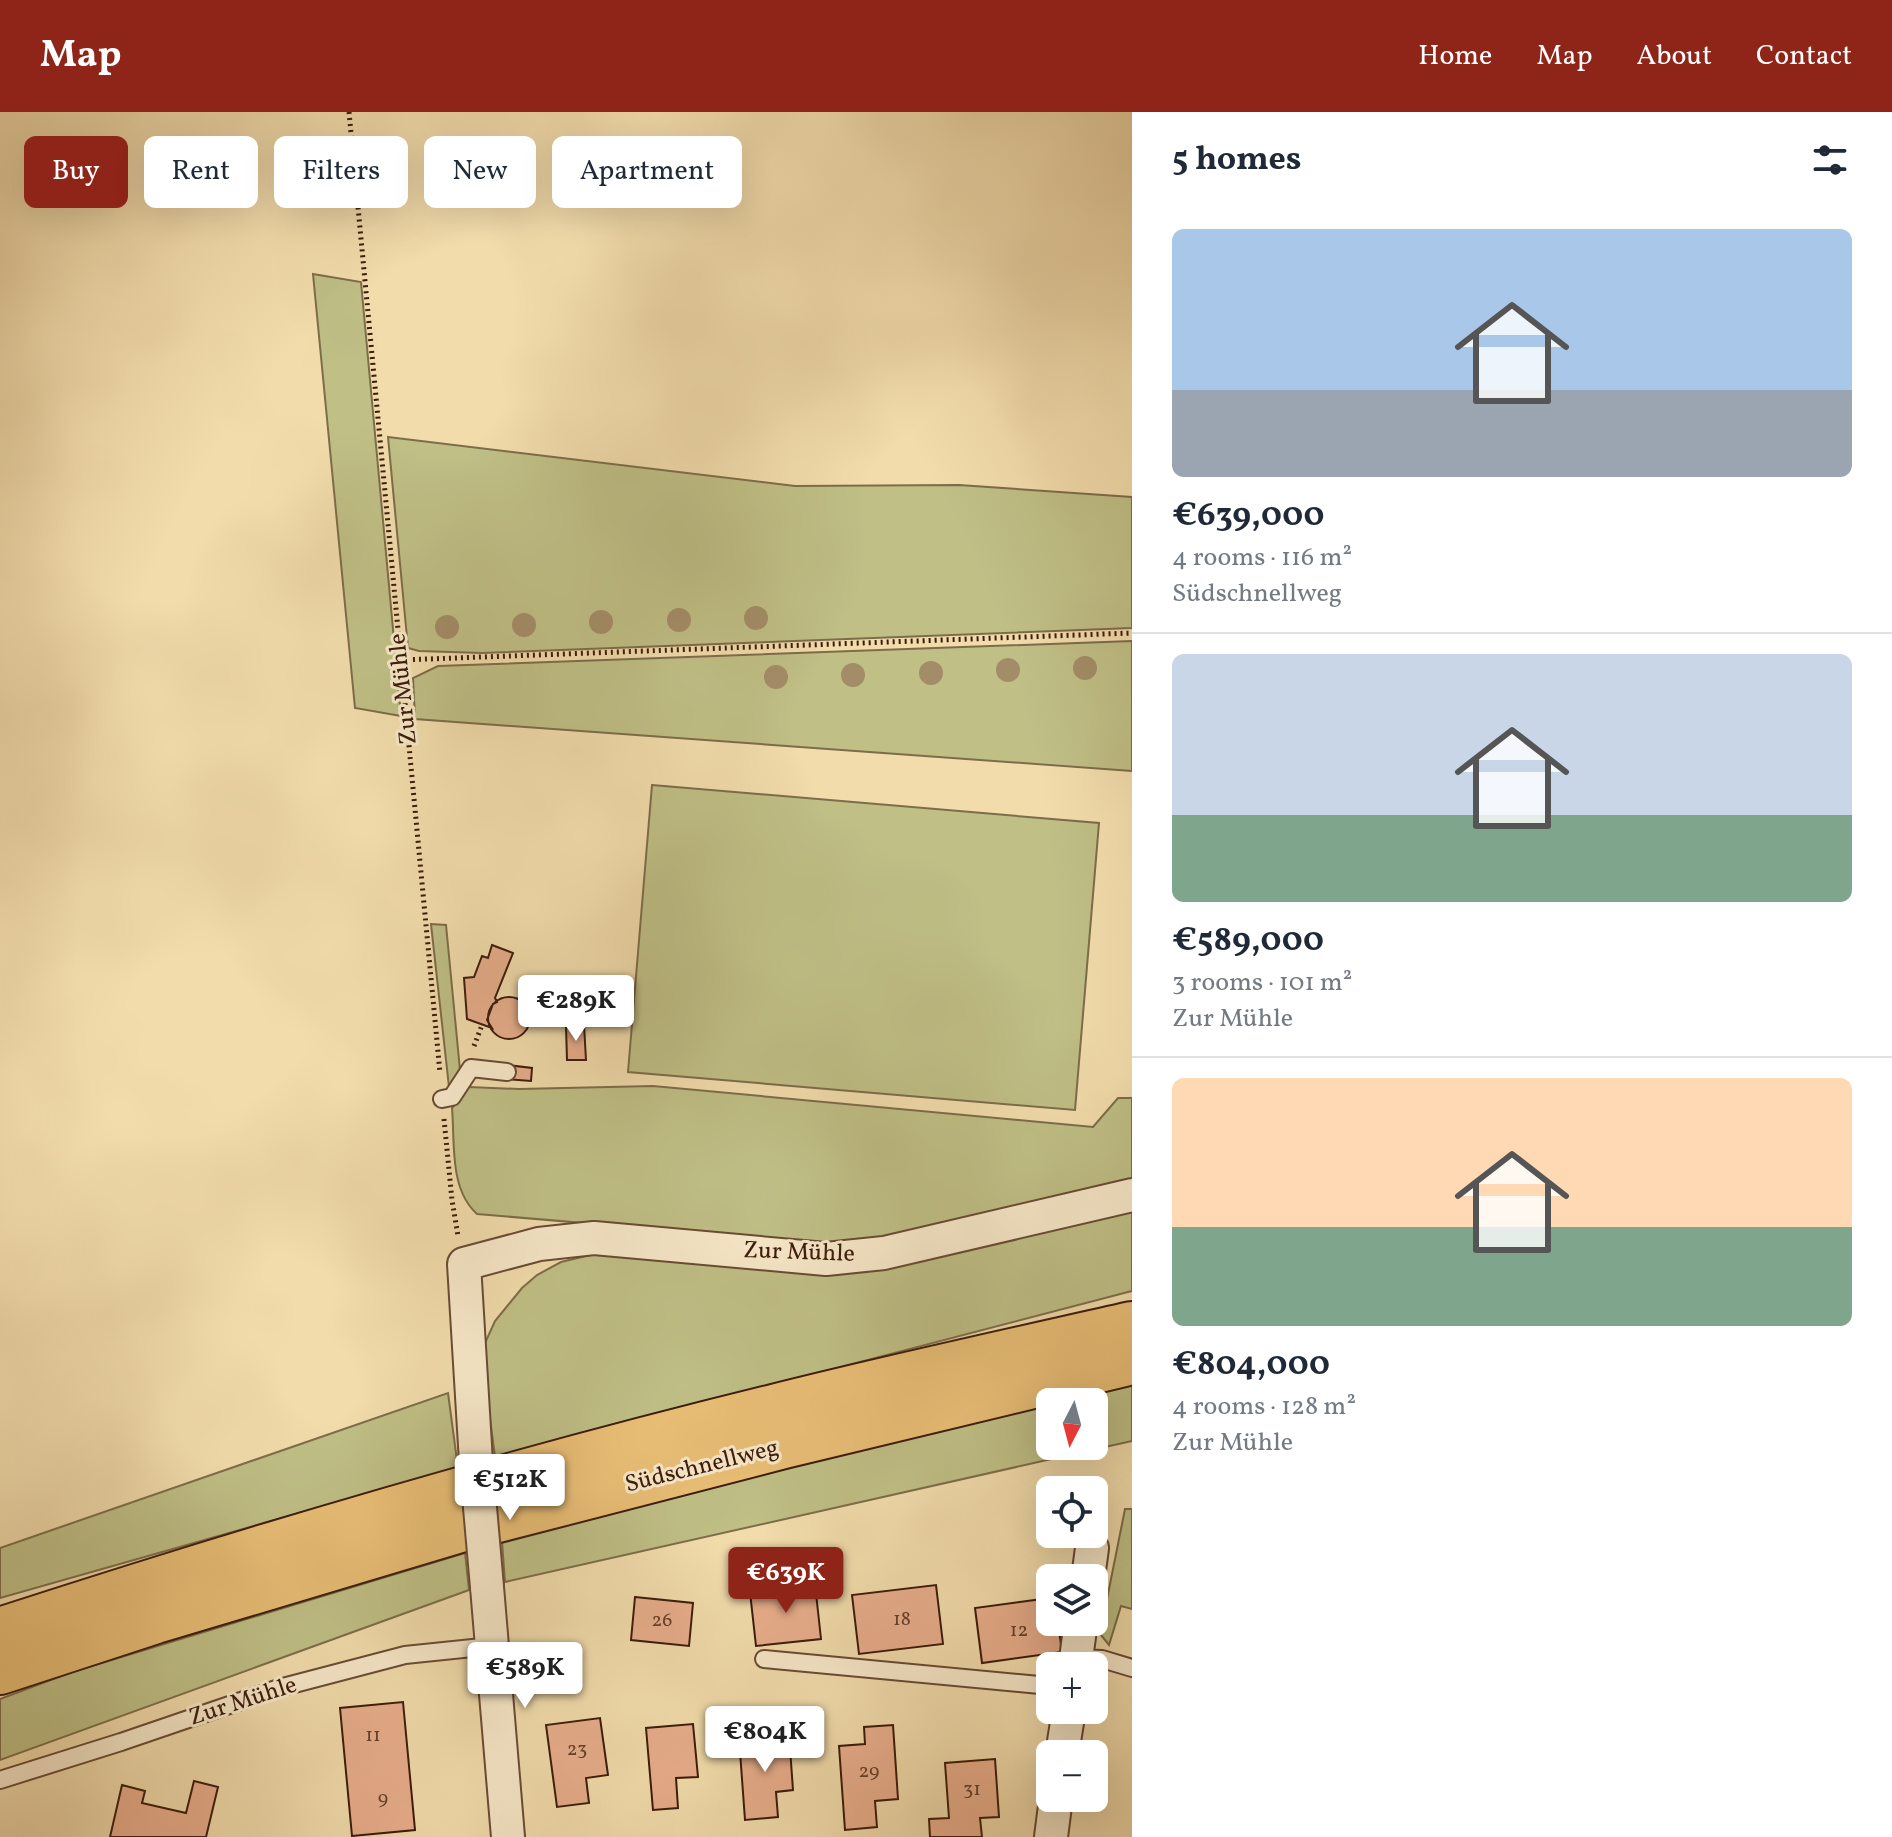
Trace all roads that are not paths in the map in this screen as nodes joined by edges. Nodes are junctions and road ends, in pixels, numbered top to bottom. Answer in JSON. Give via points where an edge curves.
{"nodes":[{"id":1,"x":507,"y":1072,"type":"dead end"},
{"id":2,"x":442,"y":1099,"type":"road end"},
{"id":3,"x":1132,"y":1195,"type":"edge"},
{"id":4,"x":1132,"y":1324,"type":"edge"},
{"id":5,"x":1132,"y":1362,"type":"edge"},
{"id":6,"x":0,"y":1630,"type":"edge"},
{"id":7,"x":492,"y":1646,"type":"junction"},
{"id":8,"x":764,"y":1659,"type":"dead end"},
{"id":9,"x":1108,"y":1661,"type":"edge"},
{"id":10,"x":1132,"y":1668,"type":"edge"},
{"id":11,"x":0,"y":1672,"type":"edge"},
{"id":12,"x":1036,"y":1685,"type":"edge"},
{"id":13,"x":0,"y":1780,"type":"edge"},
{"id":14,"x":1054,"y":1812,"type":"edge"},
{"id":15,"x":508,"y":1837,"type":"edge"},
{"id":16,"x":1051,"y":1837,"type":"edge"}],
"edges":[{"from":1,"to":2,"type":"lane","via":[[471,1068],[452,1097]]},
{"from":3,"to":7,"type":"street","name":"Zur Mühle","bridge":true,"via":[[884,1253],[826,1259],[594,1238],[539,1244],[464,1264]]},
{"from":4,"to":6,"type":"highway","name":"Südschnellweg","via":[[772,1407],[461,1490]]},
{"from":5,"to":11,"type":"highway","name":"Südschnellweg","via":[[467,1528]]},
{"from":7,"to":13,"type":"lane","name":"Zur Mühle","via":[[405,1655],[279,1688]]},
{"from":7,"to":15,"type":"street"},
{"from":8,"to":12,"type":"lane"},
{"from":9,"to":10,"type":"lane"},
{"from":14,"to":16,"type":"street"}]}
